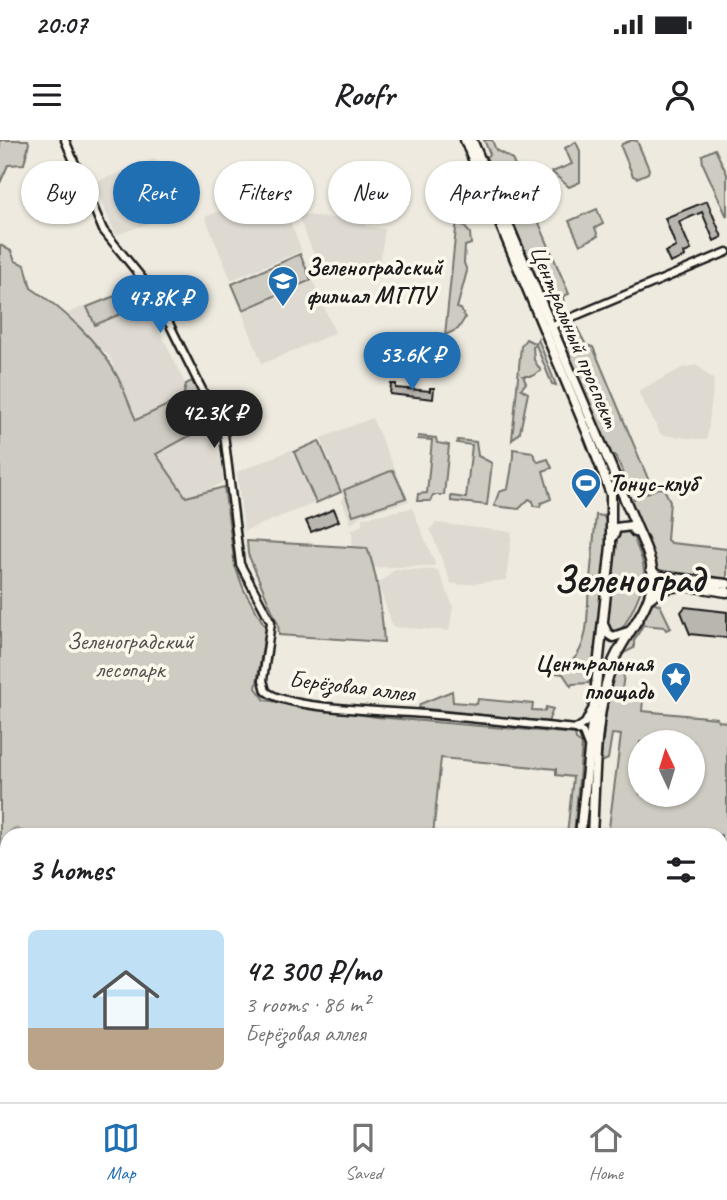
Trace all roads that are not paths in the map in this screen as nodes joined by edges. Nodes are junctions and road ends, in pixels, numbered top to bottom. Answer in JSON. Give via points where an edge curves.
{"nodes":[{"id":1,"x":65,"y":140,"type":"edge"},
{"id":2,"x":465,"y":140,"type":"edge"},
{"id":3,"x":471,"y":140,"type":"edge"},
{"id":4,"x":727,"y":252,"type":"edge"},
{"id":5,"x":524,"y":272,"type":"junction"},
{"id":6,"x":547,"y":328,"type":"junction"},
{"id":7,"x":563,"y":367,"type":"junction"},
{"id":8,"x":622,"y":498,"type":"junction"},
{"id":9,"x":611,"y":510,"type":"junction"},
{"id":10,"x":644,"y":546,"type":"junction"},
{"id":11,"x":611,"y":547,"type":"junction"},
{"id":12,"x":653,"y":572,"type":"junction"},
{"id":13,"x":727,"y":584,"type":"edge"},
{"id":14,"x":727,"y":592,"type":"edge"},
{"id":15,"x":646,"y":602,"type":"junction"},
{"id":16,"x":603,"y":618,"type":"junction"},
{"id":17,"x":631,"y":629,"type":"junction"},
{"id":18,"x":592,"y":709,"type":"junction"},
{"id":19,"x":576,"y":729,"type":"junction"},
{"id":20,"x":588,"y":752,"type":"junction"},
{"id":21,"x":581,"y":828,"type":"edge"},
{"id":22,"x":593,"y":828,"type":"edge"}],
"edges":[{"from":1,"to":19,"type":"street","name":"Берёзовая аллея","via":[[103,230],[154,293],[224,434],[240,564],[271,622],[263,680],[266,691],[279,698],[360,711]]},
{"from":2,"to":5,"type":"main road","name":"Центральный проспект"},
{"from":3,"to":5,"type":"main road","name":"Центральный проспект"},
{"from":4,"to":6,"type":"street"},
{"from":5,"to":6,"type":"main road","name":"Центральный проспект"},
{"from":6,"to":7,"type":"main road","name":"Центральный проспект"},
{"from":7,"to":8,"type":"main road","name":"Центральный проспект"},
{"from":7,"to":9,"type":"main road","name":"Центральный проспект","via":[[608,485]]},
{"from":8,"to":9,"type":"main road"},
{"from":8,"to":10,"type":"main road","name":"Центральный проспект"},
{"from":9,"to":11,"type":"main road","name":"Центральный проспект"},
{"from":10,"to":11,"type":"main road","via":[[635,530],[625,525],[616,528]]},
{"from":10,"to":12,"type":"main road","name":"Центральный проспект"},
{"from":11,"to":16,"type":"main road","name":"Центральный проспект"},
{"from":12,"to":13,"type":"main road"},
{"from":12,"to":15,"type":"main road","name":"Центральный проспект"},
{"from":14,"to":15,"type":"main road","via":[[671,586],[661,588]]},
{"from":15,"to":17,"type":"main road","name":"Центральный проспект"},
{"from":16,"to":17,"type":"main road","via":[[609,635],[621,636]]},
{"from":16,"to":18,"type":"main road","name":"Центральный проспект"},
{"from":17,"to":22,"type":"main road","name":"Центральный проспект","via":[[606,686]]},
{"from":18,"to":19,"type":"street"},
{"from":18,"to":20,"type":"main road","name":"Центральный проспект"},
{"from":19,"to":20,"type":"street","via":[[585,737]]},
{"from":20,"to":21,"type":"main road","name":"Центральный проспект"}]}
